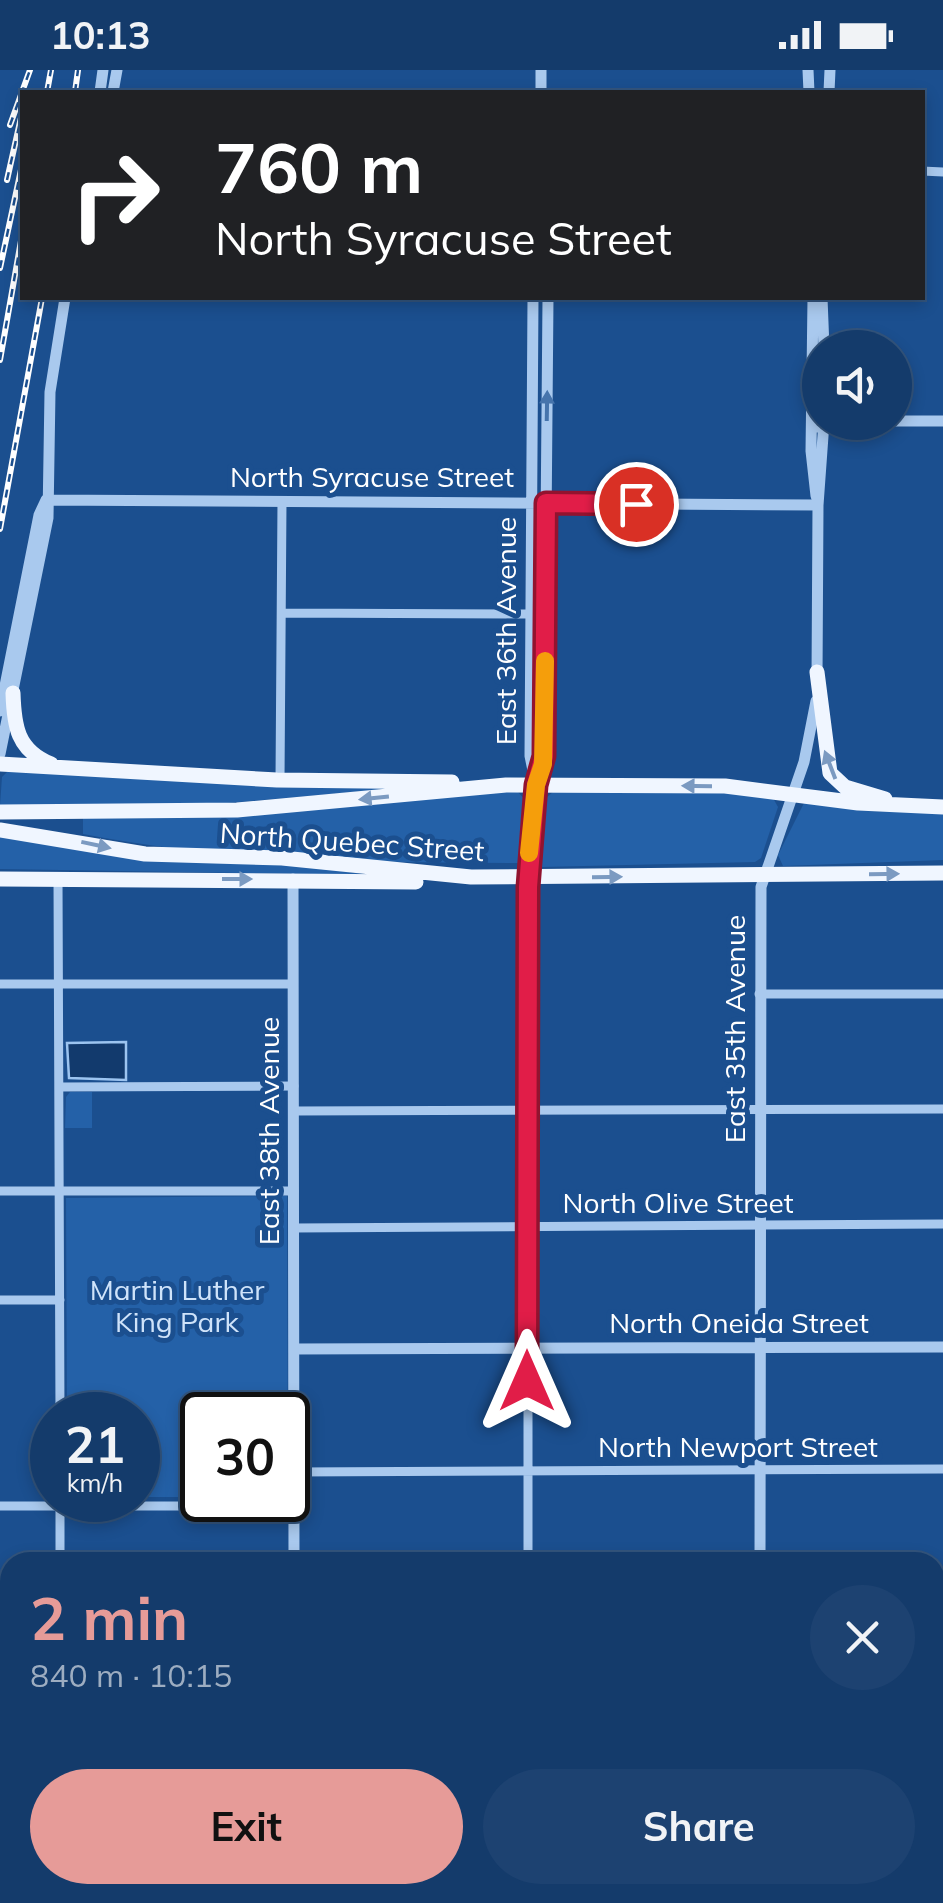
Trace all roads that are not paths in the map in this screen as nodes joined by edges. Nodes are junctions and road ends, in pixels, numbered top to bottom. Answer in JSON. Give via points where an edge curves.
{"nodes":[{"id":1,"x":64,"y":300,"type":"edge"},
{"id":2,"x":533,"y":300,"type":"edge"},
{"id":3,"x":548,"y":300,"type":"edge"},
{"id":4,"x":813,"y":300,"type":"edge"},
{"id":5,"x":822,"y":300,"type":"edge"},
{"id":6,"x":814,"y":330,"type":"edge"},
{"id":7,"x":823,"y":330,"type":"edge"},
{"id":8,"x":912,"y":421,"type":"edge"},
{"id":9,"x":943,"y":421,"type":"edge"},
{"id":10,"x":818,"y":440,"type":"edge"},
{"id":11,"x":46,"y":500,"type":"junction"},
{"id":12,"x":282,"y":502,"type":"junction"},
{"id":13,"x":532,"y":503,"type":"junction"},
{"id":14,"x":546,"y":503,"type":"junction"},
{"id":15,"x":818,"y":505,"type":"junction"},
{"id":16,"x":282,"y":613,"type":"junction"},
{"id":17,"x":531,"y":614,"type":"junction"},
{"id":18,"x":545,"y":614,"type":"junction"},
{"id":19,"x":817,"y":672,"type":"junction"},
{"id":20,"x":14,"y":692,"type":"junction"},
{"id":21,"x":0,"y":711,"type":"edge"},
{"id":22,"x":0,"y":754,"type":"edge"},
{"id":23,"x":0,"y":764,"type":"edge"},
{"id":24,"x":59,"y":767,"type":"junction"},
{"id":25,"x":280,"y":780,"type":"junction"},
{"id":26,"x":506,"y":785,"type":"junction"},
{"id":27,"x":536,"y":785,"type":"junction"},
{"id":28,"x":794,"y":794,"type":"junction"},
{"id":29,"x":908,"y":806,"type":"junction"},
{"id":30,"x":943,"y":806,"type":"edge"},
{"id":31,"x":0,"y":812,"type":"edge"},
{"id":32,"x":0,"y":830,"type":"edge"},
{"id":33,"x":943,"y":873,"type":"edge"},
{"id":34,"x":764,"y":874,"type":"junction"},
{"id":35,"x":471,"y":877,"type":"junction"},
{"id":36,"x":528,"y":878,"type":"junction"},
{"id":37,"x":0,"y":879,"type":"edge"},
{"id":38,"x":58,"y":879,"type":"junction"},
{"id":39,"x":293,"y":880,"type":"junction"},
{"id":40,"x":0,"y":984,"type":"edge"},
{"id":41,"x":59,"y":984,"type":"junction"},
{"id":42,"x":294,"y":984,"type":"junction"},
{"id":43,"x":760,"y":994,"type":"junction"},
{"id":44,"x":943,"y":994,"type":"edge"},
{"id":45,"x":60,"y":1086,"type":"junction"},
{"id":46,"x":294,"y":1086,"type":"junction"},
{"id":47,"x":759,"y":1110,"type":"junction"},
{"id":48,"x":943,"y":1110,"type":"edge"},
{"id":49,"x":294,"y":1111,"type":"junction"},
{"id":50,"x":527,"y":1111,"type":"junction"},
{"id":51,"x":0,"y":1191,"type":"edge"},
{"id":52,"x":60,"y":1191,"type":"junction"},
{"id":53,"x":294,"y":1191,"type":"junction"},
{"id":54,"x":943,"y":1224,"type":"edge"},
{"id":55,"x":759,"y":1225,"type":"junction"},
{"id":56,"x":527,"y":1226,"type":"junction"},
{"id":57,"x":294,"y":1228,"type":"junction"},
{"id":58,"x":0,"y":1300,"type":"edge"},
{"id":59,"x":60,"y":1300,"type":"junction"},
{"id":60,"x":943,"y":1346,"type":"edge"},
{"id":61,"x":527,"y":1348,"type":"junction"},
{"id":62,"x":760,"y":1348,"type":"junction"},
{"id":63,"x":294,"y":1349,"type":"junction"},
{"id":64,"x":60,"y":1392,"type":"edge"},
{"id":65,"x":294,"y":1392,"type":"edge"},
{"id":66,"x":943,"y":1469,"type":"edge"},
{"id":67,"x":760,"y":1470,"type":"junction"},
{"id":68,"x":528,"y":1471,"type":"junction"},
{"id":69,"x":310,"y":1472,"type":"edge"},
{"id":70,"x":30,"y":1504,"type":"edge"},
{"id":71,"x":0,"y":1506,"type":"edge"},
{"id":72,"x":60,"y":1522,"type":"edge"},
{"id":73,"x":294,"y":1522,"type":"edge"},
{"id":74,"x":60,"y":1552,"type":"edge"},
{"id":75,"x":294,"y":1552,"type":"edge"},
{"id":76,"x":528,"y":1552,"type":"edge"},
{"id":77,"x":760,"y":1552,"type":"edge"}],
"edges":[{"from":1,"to":11,"type":"street","via":[[51,376]]},
{"from":2,"to":13,"type":"street","name":"East 36th Avenue"},
{"from":14,"to":3,"type":"street","name":"East 36th Avenue","one_way":true},
{"from":4,"to":6,"type":"street","name":"East 35th Avenue"},
{"from":5,"to":7,"type":"street"},
{"from":8,"to":9,"type":"street"},
{"from":10,"to":15,"type":"street","name":"East 35th Avenue"},
{"from":11,"to":12,"type":"street","name":"North Syracuse Street"},
{"from":11,"to":20,"type":"street","via":[[43,550]]},
{"from":11,"to":21,"type":"street"},
{"from":12,"to":13,"type":"street","name":"North Syracuse Street"},
{"from":12,"to":16,"type":"street"},
{"from":13,"to":14,"type":"street","name":"North Syracuse Street"},
{"from":13,"to":17,"type":"street","name":"East 36th Avenue"},
{"from":14,"to":15,"type":"street","name":"North Syracuse Street"},
{"from":14,"to":18,"type":"street","name":"East 36th Avenue"},
{"from":15,"to":19,"type":"street","name":"East 35th Avenue"},
{"from":16,"to":17,"type":"street"},
{"from":16,"to":25,"type":"street"},
{"from":17,"to":18,"type":"street"},
{"from":17,"to":27,"type":"street","name":"East 36th Avenue","via":[[530,756]]},
{"from":18,"to":27,"type":"street","name":"East 36th Avenue","via":[[544,756]]},
{"from":19,"to":28,"type":"street","name":"East 35th Avenue","via":[[812,727]]},
{"from":29,"to":19,"type":"main road","one_way":true,"via":[[846,787],[830,773]]},
{"from":20,"to":22,"type":"street"},
{"from":20,"to":24,"type":"main road","via":[[19,739]]},
{"from":23,"to":24,"type":"main road"},
{"from":24,"to":25,"type":"main road"},
{"from":25,"to":26,"type":"main road"},
{"from":26,"to":27,"type":"main road","name":"North Quebec Street"},
{"from":26,"to":31,"type":"main road","name":"North Quebec Street","one_way":true,"via":[[238,810]]},
{"from":28,"to":27,"type":"main road","name":"North Quebec Street","one_way":true},
{"from":27,"to":36,"type":"street","name":"East 36th Avenue"},
{"from":28,"to":29,"type":"main road","name":"North Quebec Street"},
{"from":28,"to":34,"type":"street","name":"East 35th Avenue"},
{"from":29,"to":30,"type":"main road","name":"North Quebec Street"},
{"from":32,"to":35,"type":"main road","name":"North Quebec Street","one_way":true,"via":[[160,855],[282,858]]},
{"from":34,"to":33,"type":"main road","name":"North Quebec Street","one_way":true},
{"from":36,"to":34,"type":"main road","name":"North Quebec Street","one_way":true},
{"from":34,"to":43,"type":"street","name":"East 35th Avenue"},
{"from":35,"to":36,"type":"main road","name":"North Quebec Street"},
{"from":35,"to":39,"type":"main road"},
{"from":36,"to":50,"type":"street","name":"East 36th Avenue"},
{"from":37,"to":38,"type":"main road"},
{"from":38,"to":39,"type":"main road","one_way":true},
{"from":38,"to":41,"type":"street"},
{"from":39,"to":42,"type":"street","name":"East 38th Avenue"},
{"from":40,"to":41,"type":"street"},
{"from":41,"to":42,"type":"street"},
{"from":41,"to":45,"type":"street"},
{"from":42,"to":46,"type":"street","name":"East 38th Avenue"},
{"from":43,"to":44,"type":"street"},
{"from":43,"to":47,"type":"street","name":"East 35th Avenue"},
{"from":45,"to":46,"type":"street"},
{"from":45,"to":52,"type":"street"},
{"from":46,"to":49,"type":"street","name":"East 38th Avenue"},
{"from":47,"to":48,"type":"street"},
{"from":47,"to":50,"type":"street"},
{"from":47,"to":55,"type":"street","name":"East 35th Avenue"},
{"from":49,"to":50,"type":"street"},
{"from":49,"to":53,"type":"street","name":"East 38th Avenue"},
{"from":50,"to":56,"type":"street","name":"East 36th Avenue"},
{"from":51,"to":52,"type":"street"},
{"from":52,"to":53,"type":"street"},
{"from":52,"to":59,"type":"street"},
{"from":53,"to":57,"type":"street","name":"East 38th Avenue"},
{"from":54,"to":55,"type":"street","name":"North Olive Street"},
{"from":55,"to":56,"type":"street","name":"North Olive Street"},
{"from":55,"to":62,"type":"street","name":"East 35th Avenue"},
{"from":56,"to":57,"type":"street","name":"North Olive Street"},
{"from":56,"to":61,"type":"street","name":"East 36th Avenue"},
{"from":57,"to":63,"type":"street","name":"East 38th Avenue"},
{"from":58,"to":59,"type":"street"},
{"from":59,"to":64,"type":"street"},
{"from":60,"to":62,"type":"street","name":"North Oneida Street"},
{"from":61,"to":62,"type":"street","name":"North Oneida Street"},
{"from":61,"to":63,"type":"street","name":"North Oneida Street"},
{"from":61,"to":68,"type":"street","name":"East 36th Avenue"},
{"from":62,"to":67,"type":"street","name":"East 35th Avenue"},
{"from":63,"to":65,"type":"street","name":"East 38th Avenue"},
{"from":66,"to":67,"type":"street","name":"North Newport Street"},
{"from":67,"to":68,"type":"street","name":"North Newport Street"},
{"from":67,"to":77,"type":"street","name":"East 35th Avenue"},
{"from":68,"to":69,"type":"street","name":"North Newport Street"},
{"from":68,"to":76,"type":"street","name":"East 36th Avenue"},
{"from":70,"to":71,"type":"street"},
{"from":72,"to":74,"type":"street"},
{"from":73,"to":75,"type":"street","name":"East 38th Avenue"}]}
